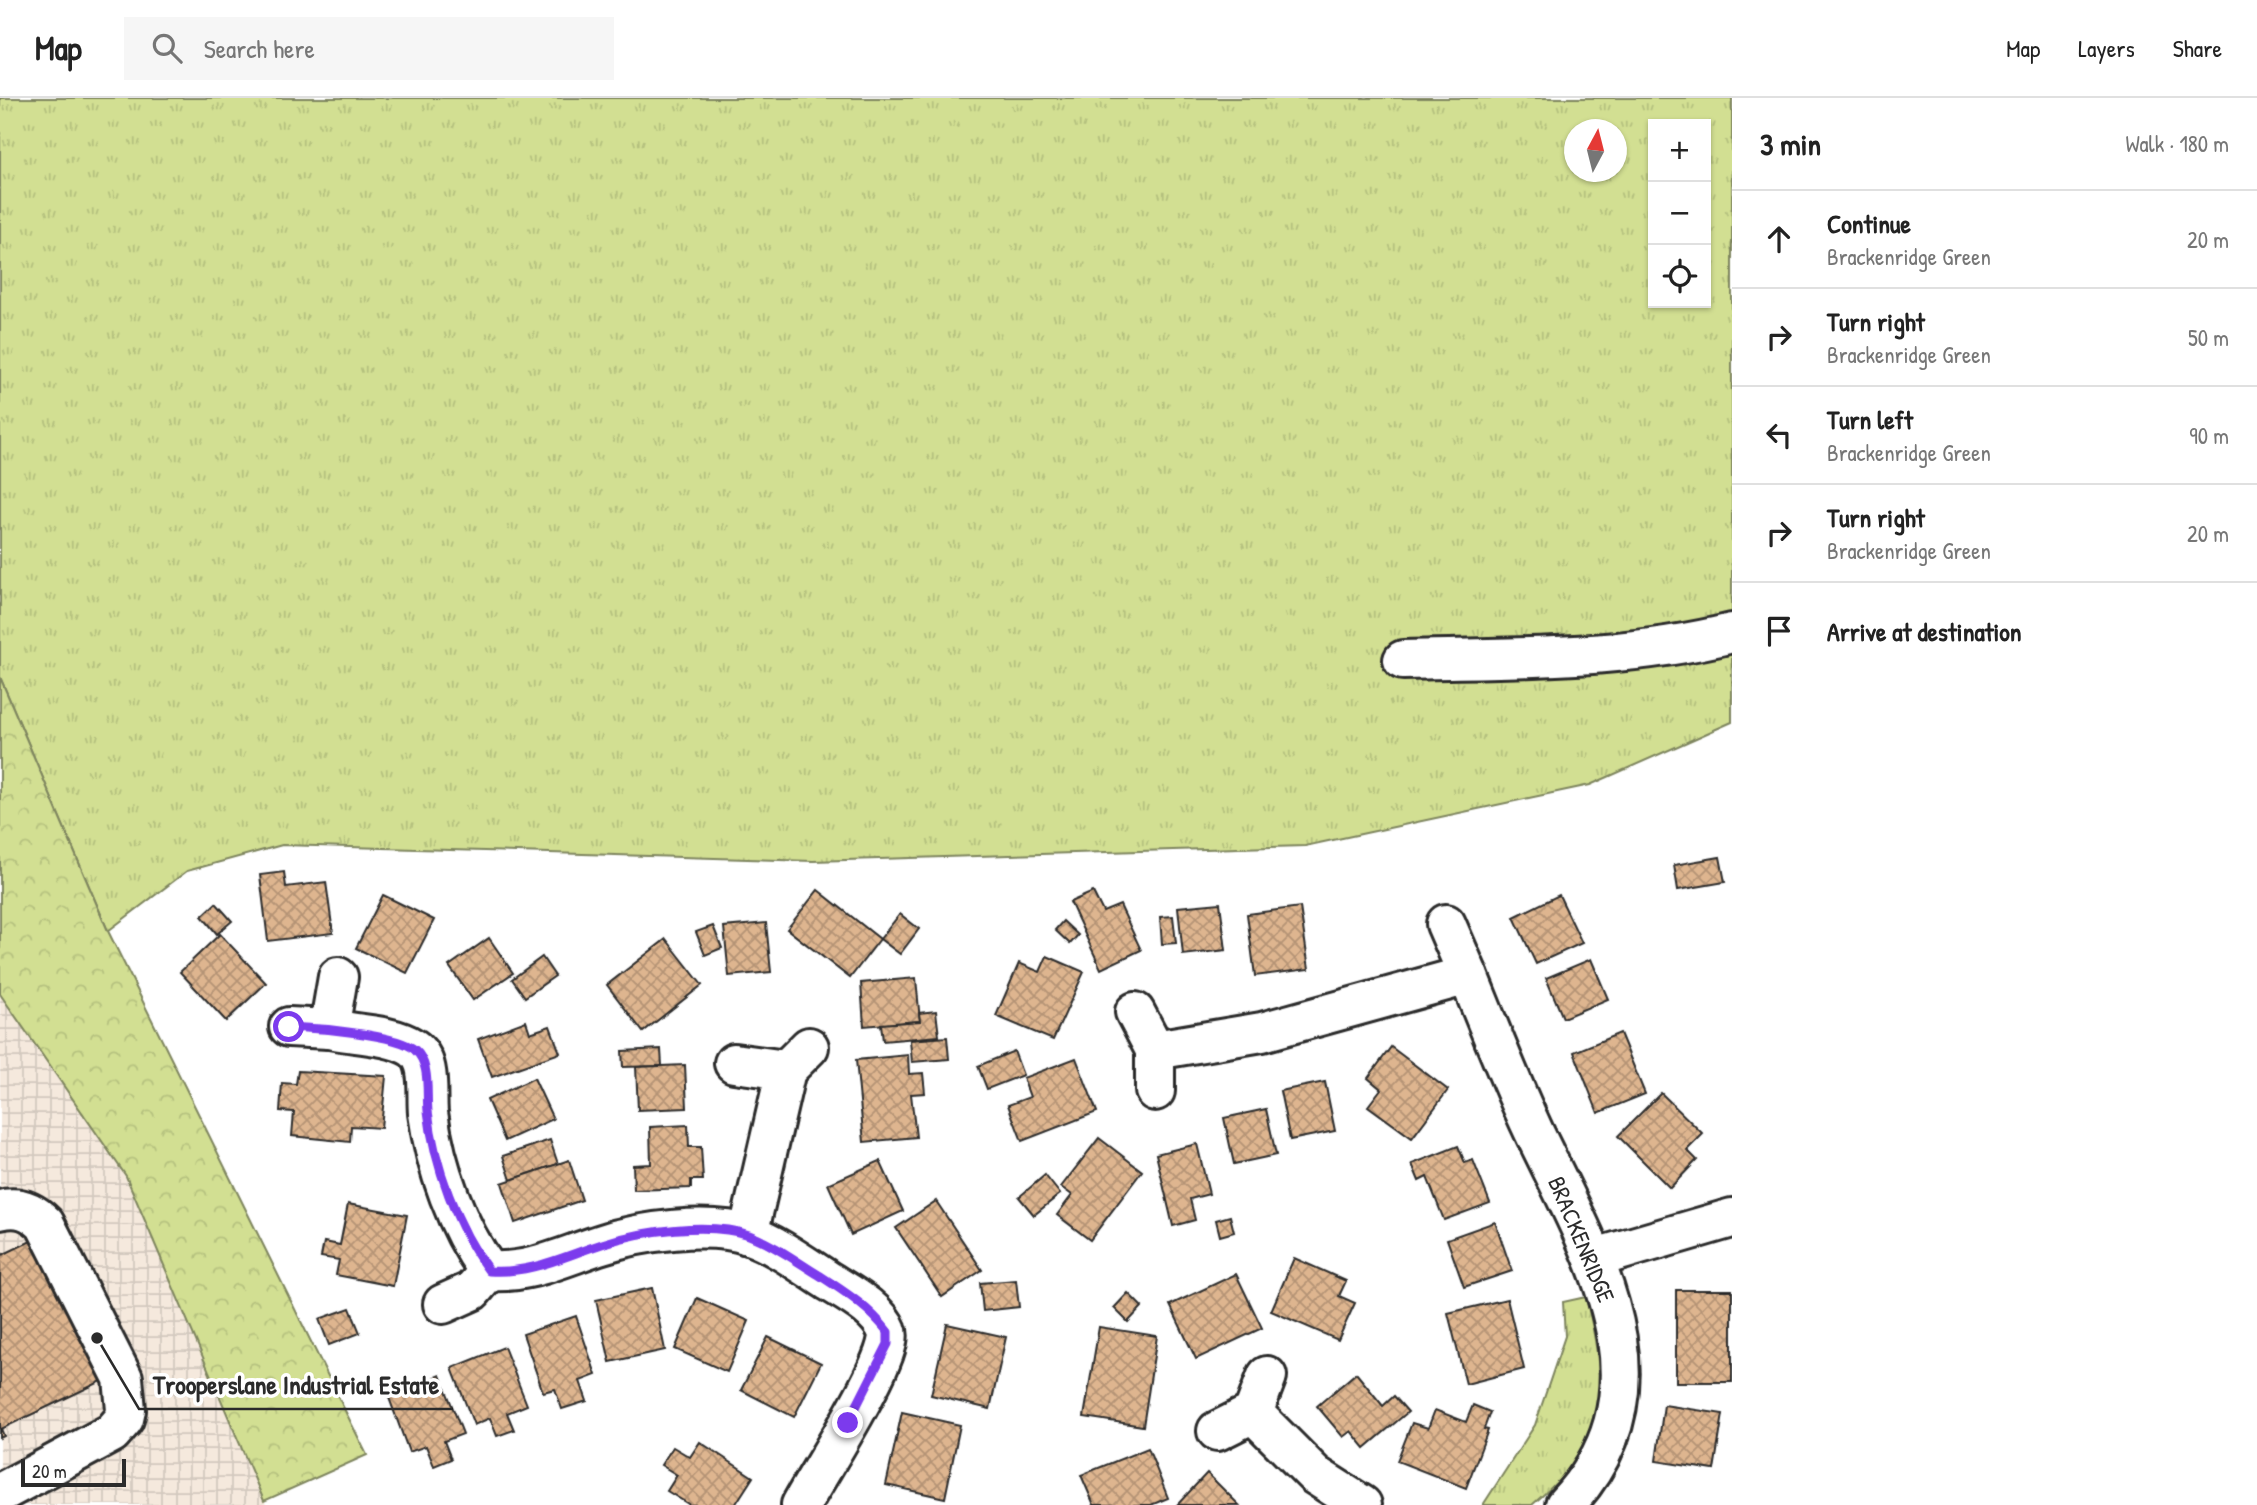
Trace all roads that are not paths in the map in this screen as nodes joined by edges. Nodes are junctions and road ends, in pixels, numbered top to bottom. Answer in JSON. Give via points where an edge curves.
{"nodes":[{"id":1,"x":1732,"y":633,"type":"edge"},
{"id":2,"x":1403,"y":660,"type":"dead end"},
{"id":3,"x":1446,"y":924,"type":"dead end"},
{"id":4,"x":1468,"y":975,"type":"junction"},
{"id":5,"x":338,"y":977,"type":"dead end"},
{"id":6,"x":1135,"y":1012,"type":"dead end"},
{"id":7,"x":289,"y":1027,"type":"dead end"},
{"id":8,"x":329,"y":1029,"type":"junction"},
{"id":9,"x":1155,"y":1051,"type":"junction"},
{"id":10,"x":734,"y":1063,"type":"dead end"},
{"id":11,"x":1155,"y":1091,"type":"dead end"},
{"id":12,"x":0,"y":1210,"type":"edge"},
{"id":13,"x":1732,"y":1219,"type":"edge"},
{"id":14,"x":748,"y":1235,"type":"junction"},
{"id":15,"x":1595,"y":1258,"type":"junction"},
{"id":16,"x":489,"y":1271,"type":"junction"},
{"id":17,"x":443,"y":1304,"type":"dead end"},
{"id":18,"x":1267,"y":1376,"type":"dead end"},
{"id":19,"x":1253,"y":1413,"type":"junction"},
{"id":20,"x":1217,"y":1431,"type":"dead end"},
{"id":21,"x":0,"y":1493,"type":"edge"},
{"id":22,"x":801,"y":1505,"type":"edge"},
{"id":23,"x":1362,"y":1505,"type":"edge"},
{"id":24,"x":1565,"y":1505,"type":"edge"}],
"edges":[{"from":1,"to":2,"type":"street","via":[[1698,642],[1598,654]]},
{"from":3,"to":4,"type":"street","name":"BRACKENRIDGE"},
{"from":4,"to":9,"type":"street","via":[[1262,1032]]},
{"from":4,"to":15,"type":"street","name":"BRACKENRIDGE","via":[[1520,1102]]},
{"from":5,"to":8,"type":"street"},
{"from":6,"to":9,"type":"street"},
{"from":7,"to":8,"type":"street"},
{"from":8,"to":16,"type":"street","via":[[403,1043],[424,1061],[428,1113],[442,1172],[473,1250]]},
{"from":9,"to":11,"type":"street"},
{"from":10,"to":14,"type":"street","via":[[798,1059]]},
{"from":12,"to":21,"type":"street","via":[[18,1207],[45,1224],[119,1369],[126,1401],[124,1419],[113,1433]]},
{"from":13,"to":15,"type":"street"},
{"from":14,"to":16,"type":"street","via":[[717,1230],[659,1231],[528,1269]]},
{"from":14,"to":22,"type":"street","via":[[782,1251],[857,1300],[888,1332],[888,1344],[872,1381]]},
{"from":15,"to":24,"type":"street","name":"BRACKENRIDGE","via":[[1618,1334],[1620,1387],[1600,1461]]},
{"from":16,"to":17,"type":"street","via":[[472,1291]]},
{"from":18,"to":19,"type":"street"},
{"from":19,"to":20,"type":"street"},
{"from":19,"to":23,"type":"street","via":[[1315,1475]]}]}
